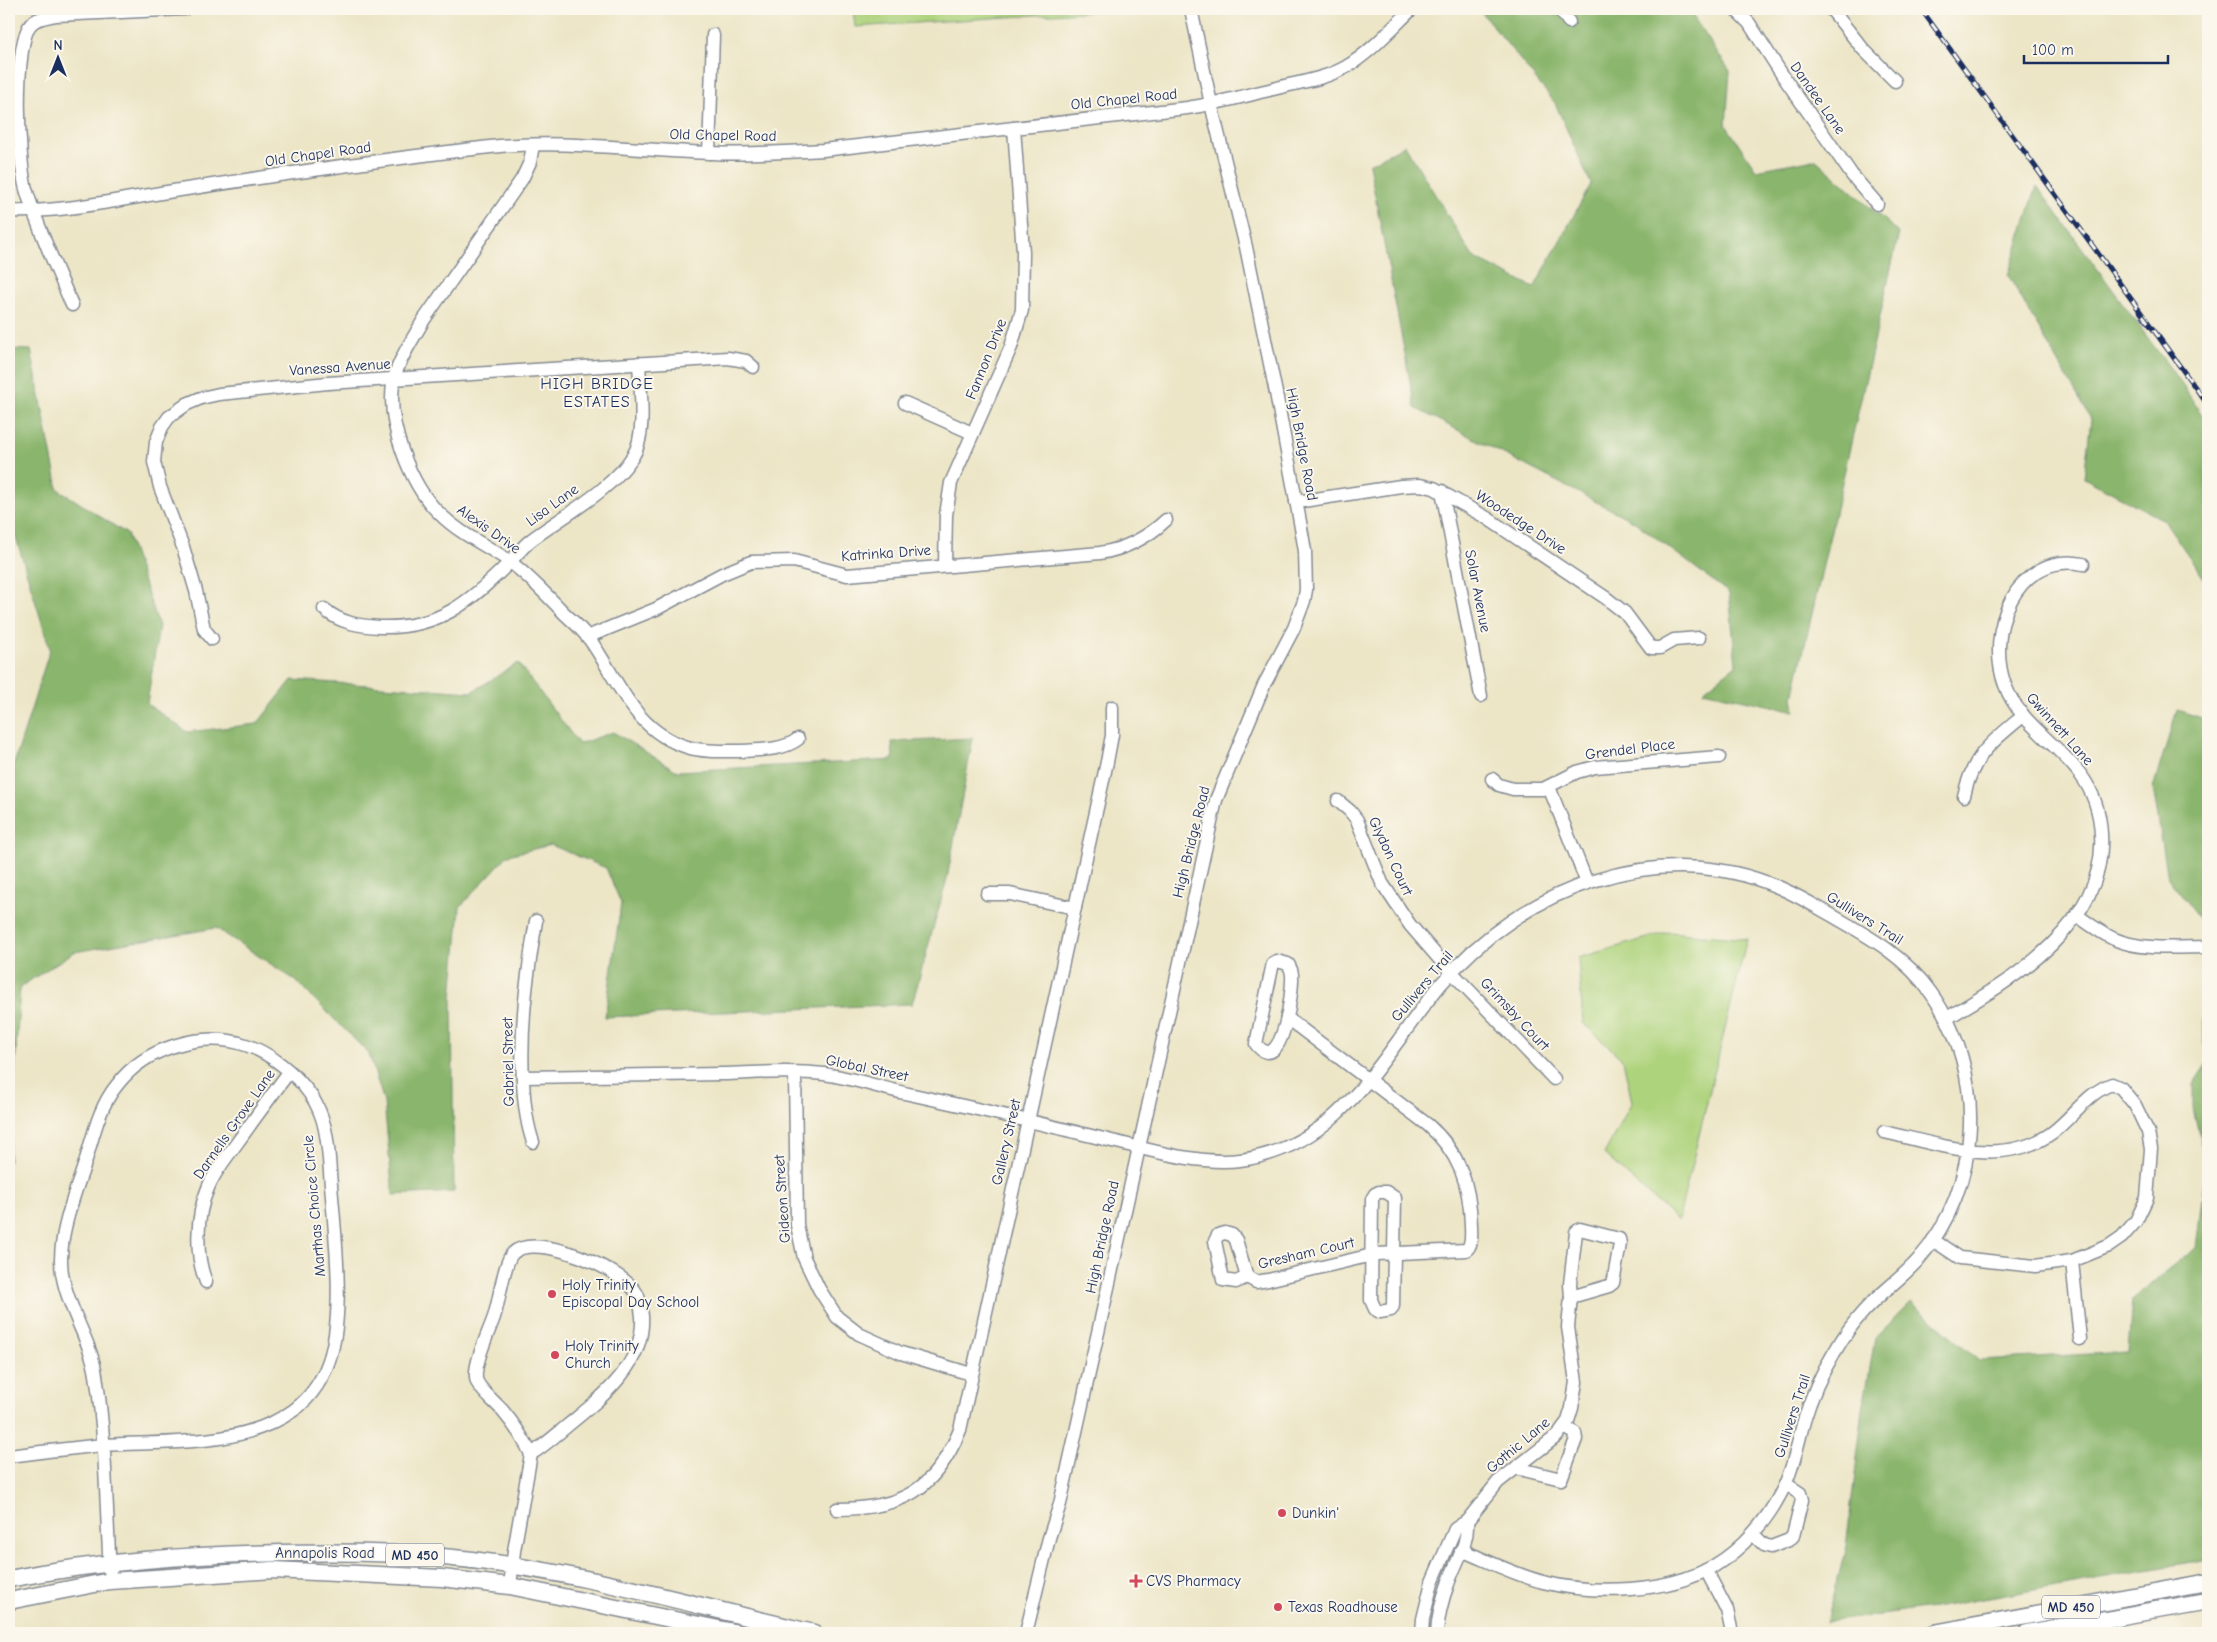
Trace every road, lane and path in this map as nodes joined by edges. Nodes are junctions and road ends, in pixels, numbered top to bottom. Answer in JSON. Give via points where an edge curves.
{"nodes":[{"id":1,"x":185,"y":9,"type":"edge"},
{"id":2,"x":1191,"y":9,"type":"edge"},
{"id":3,"x":1412,"y":9,"type":"edge"},
{"id":4,"x":1559,"y":9,"type":"edge"},
{"id":5,"x":1735,"y":9,"type":"edge"},
{"id":6,"x":1830,"y":9,"type":"edge"},
{"id":7,"x":152,"y":10,"type":"edge"},
{"id":8,"x":1570,"y":22,"type":"dead end"},
{"id":9,"x":713,"y":35,"type":"dead end"},
{"id":10,"x":1894,"y":81,"type":"dead end"},
{"id":11,"x":1211,"y":104,"type":"junction"},
{"id":12,"x":1014,"y":128,"type":"junction"},
{"id":13,"x":533,"y":146,"type":"junction"},
{"id":14,"x":709,"y":153,"type":"junction"},
{"id":15,"x":1877,"y":204,"type":"dead end"},
{"id":16,"x":33,"y":210,"type":"junction"},
{"id":17,"x":9,"y":211,"type":"edge"},
{"id":18,"x":72,"y":305,"type":"dead end"},
{"id":19,"x":639,"y":363,"type":"junction"},
{"id":20,"x":753,"y":367,"type":"dead end"},
{"id":21,"x":394,"y":379,"type":"junction"},
{"id":22,"x":904,"y":403,"type":"dead end"},
{"id":23,"x":972,"y":433,"type":"junction"},
{"id":24,"x":1442,"y":491,"type":"junction"},
{"id":25,"x":1296,"y":502,"type":"junction"},
{"id":26,"x":1166,"y":520,"type":"dead end"},
{"id":27,"x":510,"y":562,"type":"junction"},
{"id":28,"x":2083,"y":564,"type":"dead end"},
{"id":29,"x":945,"y":565,"type":"junction"},
{"id":30,"x":324,"y":609,"type":"dead end"},
{"id":31,"x":588,"y":637,"type":"junction"},
{"id":32,"x":1700,"y":638,"type":"dead end"},
{"id":33,"x":212,"y":639,"type":"dead end"},
{"id":34,"x":1481,"y":696,"type":"dead end"},
{"id":35,"x":1112,"y":707,"type":"dead end"},
{"id":36,"x":2023,"y":716,"type":"junction"},
{"id":37,"x":798,"y":739,"type":"dead end"},
{"id":38,"x":1720,"y":757,"type":"dead end"},
{"id":39,"x":1492,"y":779,"type":"dead end"},
{"id":40,"x":1549,"y":787,"type":"junction"},
{"id":41,"x":1964,"y":796,"type":"dead end"},
{"id":42,"x":1338,"y":801,"type":"dead end"},
{"id":43,"x":1587,"y":883,"type":"junction"},
{"id":44,"x":987,"y":894,"type":"dead end"},
{"id":45,"x":1075,"y":908,"type":"junction"},
{"id":46,"x":2078,"y":916,"type":"junction"},
{"id":47,"x":536,"y":921,"type":"dead end"},
{"id":48,"x":2208,"y":948,"type":"edge"},
{"id":49,"x":1452,"y":972,"type":"junction"},
{"id":50,"x":1287,"y":1018,"type":"junction"},
{"id":51,"x":1947,"y":1018,"type":"junction"},
{"id":52,"x":289,"y":1072,"type":"junction"},
{"id":53,"x":795,"y":1073,"type":"junction"},
{"id":54,"x":523,"y":1077,"type":"junction"},
{"id":55,"x":1554,"y":1079,"type":"dead end"},
{"id":56,"x":1369,"y":1080,"type":"junction"},
{"id":57,"x":1027,"y":1120,"type":"junction"},
{"id":58,"x":1884,"y":1132,"type":"dead end"},
{"id":59,"x":532,"y":1142,"type":"dead end"},
{"id":60,"x":1139,"y":1147,"type":"junction"},
{"id":61,"x":1968,"y":1151,"type":"junction"},
{"id":62,"x":1933,"y":1240,"type":"junction"},
{"id":63,"x":1395,"y":1252,"type":"junction"},
{"id":64,"x":1372,"y":1254,"type":"junction"},
{"id":65,"x":2072,"y":1261,"type":"junction"},
{"id":66,"x":1247,"y":1277,"type":"dead end"},
{"id":67,"x":206,"y":1282,"type":"dead end"},
{"id":68,"x":1571,"y":1297,"type":"junction"},
{"id":69,"x":2080,"y":1339,"type":"dead end"},
{"id":70,"x":971,"y":1374,"type":"junction"},
{"id":71,"x":1564,"y":1427,"type":"junction"},
{"id":72,"x":104,"y":1445,"type":"junction"},
{"id":73,"x":531,"y":1454,"type":"junction"},
{"id":74,"x":9,"y":1456,"type":"edge"},
{"id":75,"x":1516,"y":1468,"type":"junction"},
{"id":76,"x":1786,"y":1484,"type":"junction"},
{"id":77,"x":837,"y":1509,"type":"dead end"},
{"id":78,"x":1467,"y":1521,"type":"junction"},
{"id":79,"x":1753,"y":1534,"type":"junction"},
{"id":80,"x":1462,"y":1550,"type":"junction"},
{"id":81,"x":109,"y":1562,"type":"junction"},
{"id":82,"x":512,"y":1566,"type":"junction"},
{"id":83,"x":1706,"y":1570,"type":"junction"},
{"id":84,"x":9,"y":1579,"type":"edge"},
{"id":85,"x":110,"y":1581,"type":"junction"},
{"id":86,"x":2208,"y":1582,"type":"edge"},
{"id":87,"x":510,"y":1586,"type":"junction"},
{"id":88,"x":9,"y":1601,"type":"edge"},
{"id":89,"x":2208,"y":1601,"type":"edge"},
{"id":90,"x":738,"y":1633,"type":"edge"},
{"id":91,"x":814,"y":1633,"type":"edge"},
{"id":92,"x":1026,"y":1633,"type":"edge"},
{"id":93,"x":1422,"y":1633,"type":"edge"},
{"id":94,"x":1437,"y":1633,"type":"edge"},
{"id":95,"x":1732,"y":1633,"type":"edge"},
{"id":96,"x":1934,"y":1633,"type":"edge"},
{"id":97,"x":2027,"y":1633,"type":"edge"}],
"edges":[{"from":1,"to":7,"type":"street"},
{"from":2,"to":11,"type":"street","name":"High Bridge Road"},
{"from":3,"to":11,"type":"street","name":"Old Chapel Road","via":[[1361,55],[1335,72]]},
{"from":4,"to":8,"type":"street"},
{"from":5,"to":15,"type":"street","name":"Dandee Lane","via":[[1749,23],[1852,175]]},
{"from":6,"to":10,"type":"street"},
{"from":7,"to":16,"type":"street","via":[[62,14],[41,18],[31,24],[22,50],[19,124],[26,187]]},
{"from":9,"to":14,"type":"street"},
{"from":11,"to":12,"type":"street","name":"Old Chapel Road"},
{"from":11,"to":25,"type":"street","name":"High Bridge Road","via":[[1246,247]]},
{"from":12,"to":14,"type":"street","name":"Old Chapel Road","via":[[823,150]]},
{"from":12,"to":23,"type":"street","name":"Fannon Drive","via":[[1023,252],[1022,310],[1014,341]]},
{"from":13,"to":14,"type":"street","name":"Old Chapel Road"},
{"from":13,"to":16,"type":"street","name":"Old Chapel Road","via":[[482,148]]},
{"from":13,"to":21,"type":"street","name":"Alexis Drive","via":[[522,180],[423,321]]},
{"from":16,"to":17,"type":"street","name":"Old Chapel Road"},
{"from":16,"to":18,"type":"street"},
{"from":19,"to":20,"type":"street","name":"Vanessa Avenue","via":[[728,358],[746,361]]},
{"from":19,"to":21,"type":"street","name":"Vanessa Avenue"},
{"from":19,"to":27,"type":"street","name":"Lisa Lane","via":[[640,434],[633,456],[608,484],[530,541]]},
{"from":21,"to":27,"type":"street","name":"Alexis Drive","via":[[396,428],[407,466],[418,487],[448,521]]},
{"from":21,"to":33,"type":"street","name":"Vanessa Avenue","via":[[265,389],[201,398],[174,412],[162,427],[156,442],[156,474],[183,547],[204,629]]},
{"from":22,"to":23,"type":"street"},
{"from":23,"to":29,"type":"street","name":"Fannon Drive","via":[[949,490]]},
{"from":24,"to":25,"type":"street","name":"Woodedge Drive","via":[[1413,485]]},
{"from":24,"to":32,"type":"street","name":"Woodedge Drive","via":[[1606,598],[1625,614],[1651,648],[1660,648],[1674,640]]},
{"from":24,"to":34,"type":"street","name":"Solar Avenue"},
{"from":25,"to":60,"type":"street","name":"High Bridge Road","via":[[1306,576],[1304,601],[1294,628],[1264,685],[1216,800]]},
{"from":26,"to":29,"type":"street","name":"Katrinka Drive","via":[[1137,540],[1110,551]]},
{"from":27,"to":30,"type":"street","name":"Lisa Lane","via":[[463,605],[419,624],[389,627],[352,624],[339,620]]},
{"from":27,"to":31,"type":"street","name":"Alexis Drive"},
{"from":28,"to":36,"type":"street","name":"Gwinnett Lane","via":[[2054,564],[2036,573],[2018,590],[2006,609],[1999,638],[1999,663],[2008,694]]},
{"from":29,"to":31,"type":"street","name":"Katrinka Drive","via":[[847,575],[794,561],[751,562],[656,609]]},
{"from":31,"to":37,"type":"street","name":"Alexis Drive","via":[[625,699],[647,723],[675,742],[698,750],[741,751],[781,747]]},
{"from":35,"to":45,"type":"street","name":"Gallery Street","via":[[1112,735]]},
{"from":36,"to":41,"type":"street","via":[[1990,744],[1976,761]]},
{"from":36,"to":46,"type":"street","name":"Gwinnett Lane","via":[[2058,748],[2081,775],[2099,817],[2102,845],[2098,873]]},
{"from":38,"to":40,"type":"street","name":"Grendel Place","via":[[1595,767],[1577,772]]},
{"from":39,"to":40,"type":"street","name":"Grendel Place","via":[[1513,789]]},
{"from":40,"to":43,"type":"street"},
{"from":42,"to":49,"type":"street","name":"Glydon Court","via":[[1357,820],[1373,864],[1394,903]]},
{"from":43,"to":49,"type":"street","name":"Gullivers Trail","via":[[1525,913],[1485,942]]},
{"from":43,"to":51,"type":"street","name":"Gullivers Trail","via":[[1626,871],[1656,866],[1688,866],[1734,871],[1772,884],[1820,908],[1890,951],[1923,982]]},
{"from":44,"to":45,"type":"street","via":[[1010,894]]},
{"from":45,"to":57,"type":"street","name":"Gallery Street"},
{"from":46,"to":48,"type":"street","via":[[2106,934],[2128,943]]},
{"from":46,"to":51,"type":"street","name":"Gwinnett Lane","via":[[2016,974]]},
{"from":47,"to":54,"type":"street","name":"Gabriel Street","via":[[522,1021]]},
{"from":49,"to":55,"type":"street","name":"Grimsby Court"},
{"from":49,"to":56,"type":"street","name":"Gullivers Trail"},
{"from":50,"to":50,"type":"street","via":[[1279,1045],[1272,1051],[1261,1050],[1256,1044],[1273,964],[1277,961],[1288,964],[1292,975]]},
{"from":50,"to":56,"type":"street"},
{"from":51,"to":61,"type":"street","name":"Gullivers Trail","via":[[1958,1045],[1969,1095],[1971,1127]]},
{"from":52,"to":67,"type":"street","name":"Darnells Grove Lane","via":[[207,1189],[199,1246]]},
{"from":52,"to":72,"type":"street","name":"Marthas Choice Circle","via":[[316,1104],[328,1146],[337,1306],[328,1366],[314,1391],[297,1408],[251,1432],[170,1442]]},
{"from":52,"to":72,"type":"street","name":"Marthas Choice Circle","via":[[273,1059],[245,1045],[226,1041],[186,1043],[164,1049],[135,1066],[118,1082],[103,1108],[66,1218],[62,1270],[95,1370]]},
{"from":53,"to":54,"type":"street","name":"Global Street"},
{"from":53,"to":57,"type":"street","name":"Global Street","via":[[830,1075]]},
{"from":53,"to":70,"type":"street","name":"Gideon Street","via":[[797,1225],[804,1258],[819,1289],[838,1317],[859,1334],[901,1353]]},
{"from":54,"to":59,"type":"street","name":"Gabriel Street","via":[[526,1117]]},
{"from":56,"to":60,"type":"street","name":"Gullivers Trail","via":[[1323,1128],[1275,1152],[1226,1161]]},
{"from":56,"to":63,"type":"street","name":"Gresham Court","via":[[1434,1130],[1455,1155],[1467,1186],[1470,1247],[1466,1250]]},
{"from":57,"to":60,"type":"street","name":"Global Street"},
{"from":57,"to":70,"type":"street","name":"Gallery Street"},
{"from":58,"to":61,"type":"street"},
{"from":60,"to":92,"type":"street","name":"High Bridge Road","via":[[1060,1504]]},
{"from":61,"to":62,"type":"street","name":"Gullivers Trail","via":[[1956,1195]]},
{"from":61,"to":65,"type":"street","via":[[2014,1149],[2037,1142],[2064,1123],[2094,1094],[2112,1084],[2130,1097],[2150,1140],[2151,1170],[2147,1198],[2136,1221],[2122,1237]]},
{"from":62,"to":65,"type":"street","via":[[1953,1255],[1976,1261],[2035,1266]]},
{"from":62,"to":76,"type":"street","name":"Gullivers Trail","via":[[1917,1261],[1863,1313],[1836,1349],[1808,1410]]},
{"from":63,"to":64,"type":"street","name":"Gresham Court"},
{"from":63,"to":64,"type":"street","name":"Gresham Court","via":[[1393,1306],[1391,1310],[1380,1312],[1371,1300]]},
{"from":63,"to":64,"type":"street","name":"Gresham Court","via":[[1395,1198],[1379,1192],[1372,1199]]},
{"from":64,"to":66,"type":"street","name":"Gresham Court","via":[[1268,1280],[1256,1282]]},
{"from":65,"to":69,"type":"street"},
{"from":68,"to":68,"type":"street","name":"Gothic Lane","via":[[1609,1286],[1620,1239],[1580,1229],[1576,1232]]},
{"from":68,"to":71,"type":"street","name":"Gothic Lane","via":[[1568,1327],[1576,1388]]},
{"from":70,"to":77,"type":"street","name":"Gallery Street","via":[[960,1430],[948,1457],[929,1480],[904,1497],[879,1507]]},
{"from":71,"to":75,"type":"street","name":"Gothic Lane"},
{"from":71,"to":75,"type":"street","via":[[1575,1433],[1576,1439],[1561,1479]]},
{"from":72,"to":74,"type":"street"},
{"from":72,"to":81,"type":"street","name":"Marthas Choice Circle"},
{"from":73,"to":73,"type":"street","via":[[606,1393],[629,1364],[639,1344],[642,1328],[640,1302],[626,1282],[582,1256],[543,1246],[520,1247],[509,1257],[497,1310],[476,1368],[477,1382],[513,1424]]},
{"from":73,"to":82,"type":"street"},
{"from":75,"to":78,"type":"street","name":"Gothic Lane","via":[[1498,1482]]},
{"from":76,"to":79,"type":"street","name":"Gullivers Trail"},
{"from":76,"to":79,"type":"street","via":[[1800,1493],[1802,1500],[1793,1536],[1771,1547]]},
{"from":78,"to":80,"type":"street","via":[[1467,1536]]},
{"from":78,"to":93,"type":"street","name":"Gothic Lane","via":[[1455,1529],[1435,1573]]},
{"from":79,"to":83,"type":"street","name":"Gullivers Trail"},
{"from":80,"to":83,"type":"street","name":"Gullivers Trail","via":[[1534,1580],[1578,1588],[1615,1590],[1644,1587]]},
{"from":80,"to":94,"type":"street","via":[[1446,1589]]},
{"from":81,"to":82,"type":"main road","name":"Annapolis Road","number":"MD 450","via":[[197,1555],[372,1552]]},
{"from":81,"to":84,"type":"main road","name":"Annapolis Road","number":"MD 450"},
{"from":81,"to":85,"type":"street","name":"Marthas Choice Circle"},
{"from":82,"to":87,"type":"street"},
{"from":82,"to":91,"type":"main road","name":"Annapolis Road","number":"MD 450","via":[[569,1576]]},
{"from":83,"to":95,"type":"street","via":[[1727,1610]]},
{"from":85,"to":87,"type":"main road","name":"Annapolis Road","number":"MD 450","via":[[273,1570],[442,1578]]},
{"from":85,"to":88,"type":"main road","name":"Annapolis Road","number":"MD 450"},
{"from":86,"to":96,"type":"main road","number":"MD 450"},
{"from":87,"to":90,"type":"main road","name":"Annapolis Road","number":"MD 450"},
{"from":89,"to":97,"type":"main road","number":"MD 450"}]}
